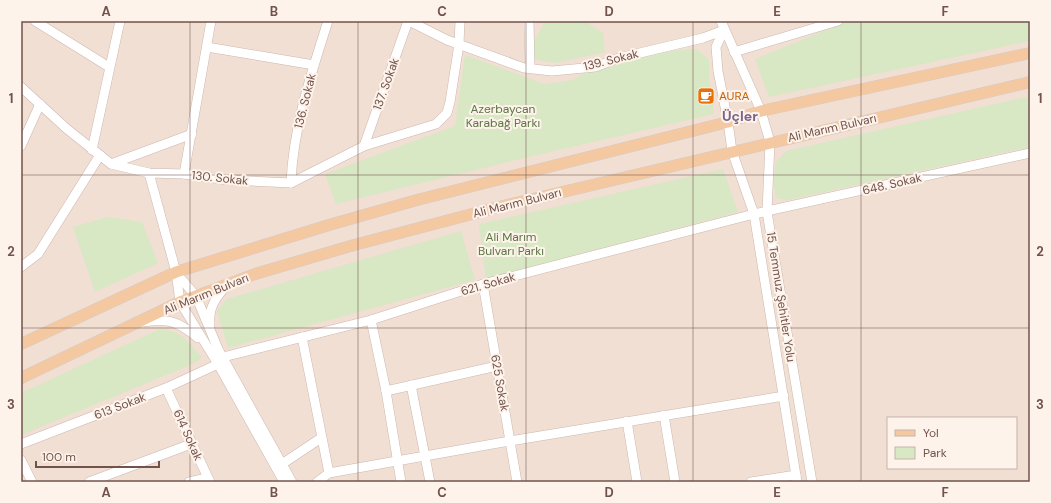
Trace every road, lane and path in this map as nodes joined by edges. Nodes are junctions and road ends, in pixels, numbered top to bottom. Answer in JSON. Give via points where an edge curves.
{"nodes":[{"id":1,"x":35,"y":21,"type":"edge"},
{"id":2,"x":120,"y":21,"type":"edge"},
{"id":3,"x":211,"y":21,"type":"edge"},
{"id":4,"x":328,"y":21,"type":"edge"},
{"id":5,"x":409,"y":21,"type":"edge"},
{"id":6,"x":460,"y":21,"type":"edge"},
{"id":7,"x":529,"y":21,"type":"edge"},
{"id":8,"x":838,"y":21,"type":"edge"},
{"id":9,"x":722,"y":25,"type":"edge"},
{"id":10,"x":459,"y":44,"type":"junction"},
{"id":11,"x":207,"y":47,"type":"junction"},
{"id":12,"x":734,"y":52,"type":"junction"},
{"id":13,"x":1030,"y":53,"type":"edge"},
{"id":14,"x":314,"y":65,"type":"junction"},
{"id":15,"x":109,"y":67,"type":"junction"},
{"id":16,"x":530,"y":68,"type":"junction"},
{"id":17,"x":1030,"y":82,"type":"edge"},
{"id":18,"x":21,"y":86,"type":"edge"},
{"id":19,"x":40,"y":104,"type":"junction"},
{"id":20,"x":761,"y":111,"type":"junction"},
{"id":21,"x":728,"y":122,"type":"junction"},
{"id":22,"x":192,"y":134,"type":"junction"},
{"id":23,"x":770,"y":142,"type":"junction"},
{"id":24,"x":21,"y":146,"type":"edge"},
{"id":25,"x":364,"y":146,"type":"junction"},
{"id":26,"x":92,"y":150,"type":"junction"},
{"id":27,"x":732,"y":151,"type":"junction"},
{"id":28,"x":1030,"y":153,"type":"edge"},
{"id":29,"x":100,"y":155,"type":"junction"},
{"id":30,"x":112,"y":164,"type":"junction"},
{"id":31,"x":149,"y":173,"type":"junction"},
{"id":32,"x":184,"y":174,"type":"junction"},
{"id":33,"x":291,"y":183,"type":"junction"},
{"id":34,"x":767,"y":212,"type":"junction"},
{"id":35,"x":754,"y":214,"type":"junction"},
{"id":36,"x":21,"y":267,"type":"edge"},
{"id":37,"x":176,"y":272,"type":"junction"},
{"id":38,"x":483,"y":284,"type":"junction"},
{"id":39,"x":227,"y":285,"type":"junction"},
{"id":40,"x":196,"y":296,"type":"junction"},
{"id":41,"x":180,"y":302,"type":"junction"},
{"id":42,"x":371,"y":320,"type":"junction"},
{"id":43,"x":141,"y":322,"type":"junction"},
{"id":44,"x":212,"y":336,"type":"junction"},
{"id":45,"x":302,"y":337,"type":"junction"},
{"id":46,"x":22,"y":342,"type":"edge"},
{"id":47,"x":207,"y":346,"type":"junction"},
{"id":48,"x":221,"y":361,"type":"junction"},
{"id":49,"x":497,"y":366,"type":"junction"},
{"id":50,"x":21,"y":378,"type":"edge"},
{"id":51,"x":411,"y":385,"type":"junction"},
{"id":52,"x":166,"y":388,"type":"junction"},
{"id":53,"x":386,"y":391,"type":"junction"},
{"id":54,"x":784,"y":396,"type":"junction"},
{"id":55,"x":664,"y":415,"type":"junction"},
{"id":56,"x":627,"y":421,"type":"junction"},
{"id":57,"x":322,"y":438,"type":"junction"},
{"id":58,"x":510,"y":441,"type":"junction"},
{"id":59,"x":21,"y":444,"type":"edge"},
{"id":60,"x":191,"y":444,"type":"junction"},
{"id":61,"x":426,"y":456,"type":"junction"},
{"id":62,"x":21,"y":460,"type":"edge"},
{"id":63,"x":397,"y":462,"type":"junction"},
{"id":64,"x":282,"y":464,"type":"junction"},
{"id":65,"x":329,"y":473,"type":"junction"},
{"id":66,"x":796,"y":479,"type":"edge"},
{"id":67,"x":208,"y":480,"type":"edge"},
{"id":68,"x":32,"y":482,"type":"edge"},
{"id":69,"x":89,"y":482,"type":"edge"},
{"id":70,"x":189,"y":482,"type":"edge"},
{"id":71,"x":284,"y":482,"type":"edge"},
{"id":72,"x":292,"y":482,"type":"edge"},
{"id":73,"x":317,"y":482,"type":"edge"},
{"id":74,"x":400,"y":482,"type":"edge"},
{"id":75,"x":430,"y":482,"type":"edge"},
{"id":76,"x":517,"y":482,"type":"edge"},
{"id":77,"x":637,"y":482,"type":"edge"},
{"id":78,"x":675,"y":482,"type":"edge"},
{"id":79,"x":751,"y":482,"type":"edge"},
{"id":80,"x":812,"y":482,"type":"edge"}],
"edges":[{"from":1,"to":15,"type":"street"},
{"from":2,"to":15,"type":"street"},
{"from":3,"to":11,"type":"street"},
{"from":4,"to":14,"type":"street","name":"136. Sokak"},
{"from":5,"to":10,"type":"street","name":"139. Sokak"},
{"from":5,"to":25,"type":"street","name":"137. Sokak"},
{"from":6,"to":10,"type":"street"},
{"from":7,"to":16,"type":"street"},
{"from":8,"to":12,"type":"street"},
{"from":9,"to":12,"type":"street","name":"15 Temmuz Şehitler Yolu"},
{"from":9,"to":16,"type":"street","name":"139. Sokak","via":[[703,38],[618,58],[595,67],[552,71]]},
{"from":9,"to":21,"type":"street","name":"15 Temmuz Şehitler Yolu","via":[[716,47]]},
{"from":10,"to":16,"type":"street","name":"139. Sokak"},
{"from":10,"to":25,"type":"street","name":"130. Sokak","via":[[448,108],[436,124]]},
{"from":11,"to":14,"type":"street"},
{"from":11,"to":22,"type":"street"},
{"from":12,"to":20,"type":"street","name":"15 Temmuz Şehitler Yolu"},
{"from":13,"to":20,"type":"main road"},
{"from":14,"to":33,"type":"street","name":"136. Sokak","via":[[300,116]]},
{"from":15,"to":26,"type":"street"},
{"from":17,"to":23,"type":"main road","name":"Ali Marım Bulvarı"},
{"from":18,"to":19,"type":"street","name":"130. Sokak"},
{"from":19,"to":24,"type":"street"},
{"from":19,"to":26,"type":"street","name":"130. Sokak"},
{"from":20,"to":21,"type":"main road"},
{"from":20,"to":23,"type":"street","name":"15 Temmuz Şehitler Yolu"},
{"from":21,"to":27,"type":"street","name":"15 Temmuz Şehitler Yolu"},
{"from":21,"to":37,"type":"main road","via":[[417,200]]},
{"from":22,"to":30,"type":"street"},
{"from":22,"to":32,"type":"street"},
{"from":23,"to":27,"type":"main road","name":"Ali Marım Bulvarı"},
{"from":23,"to":34,"type":"street","name":"15 Temmuz Şehitler Yolu"},
{"from":25,"to":33,"type":"street","name":"130. Sokak"},
{"from":26,"to":29,"type":"street","name":"130. Sokak"},
{"from":27,"to":35,"type":"street","name":"15 Temmuz Şehitler Yolu"},
{"from":27,"to":39,"type":"main road","name":"Ali Marım Bulvarı","via":[[450,219],[255,274]]},
{"from":28,"to":34,"type":"street","name":"648. Sokak"},
{"from":29,"to":30,"type":"street","name":"130. Sokak"},
{"from":29,"to":36,"type":"street","via":[[38,254]]},
{"from":30,"to":31,"type":"street","name":"130. Sokak"},
{"from":31,"to":32,"type":"street","name":"130. Sokak"},
{"from":31,"to":37,"type":"street"},
{"from":32,"to":33,"type":"street","name":"130. Sokak","via":[[228,180]]},
{"from":34,"to":35,"type":"street","name":"648. Sokak"},
{"from":34,"to":80,"type":"street","name":"15 Temmuz Şehitler Yolu"},
{"from":35,"to":38,"type":"street","name":"621. Sokak"},
{"from":35,"to":54,"type":"street","name":"15 Temmuz Şehitler Yolu"},
{"from":37,"to":40,"type":"street"},
{"from":37,"to":41,"type":"street"},
{"from":37,"to":46,"type":"main road"},
{"from":38,"to":42,"type":"street","name":"621. Sokak"},
{"from":38,"to":49,"type":"street","name":"625 Sokak"},
{"from":39,"to":40,"type":"main road","name":"Ali Marım Bulvarı"},
{"from":39,"to":44,"type":"street","via":[[212,305],[209,315]]},
{"from":40,"to":41,"type":"main road","name":"Ali Marım Bulvarı"},
{"from":40,"to":44,"type":"street"},
{"from":41,"to":43,"type":"main road","name":"Ali Marım Bulvarı"},
{"from":41,"to":47,"type":"street"},
{"from":42,"to":45,"type":"street","name":"621. Sokak"},
{"from":42,"to":53,"type":"street"},
{"from":43,"to":47,"type":"street","via":[[176,322]]},
{"from":43,"to":50,"type":"main road","name":"Ali Marım Bulvarı"},
{"from":44,"to":48,"type":"street"},
{"from":45,"to":48,"type":"street","name":"621. Sokak"},
{"from":45,"to":57,"type":"street"},
{"from":47,"to":48,"type":"street"},
{"from":48,"to":52,"type":"street","name":"613 Sokak"},
{"from":48,"to":64,"type":"street"},
{"from":48,"to":71,"type":"street"},
{"from":49,"to":51,"type":"street"},
{"from":49,"to":58,"type":"street","name":"625 Sokak"},
{"from":51,"to":53,"type":"street"},
{"from":51,"to":61,"type":"street"},
{"from":52,"to":59,"type":"street","name":"613 Sokak"},
{"from":52,"to":60,"type":"street","name":"614 Sokak"},
{"from":53,"to":63,"type":"street"},
{"from":54,"to":55,"type":"street"},
{"from":54,"to":66,"type":"street","name":"15 Temmuz Şehitler Yolu"},
{"from":55,"to":56,"type":"street"},
{"from":55,"to":78,"type":"street"},
{"from":56,"to":58,"type":"street"},
{"from":56,"to":77,"type":"street"},
{"from":57,"to":64,"type":"street"},
{"from":57,"to":65,"type":"street"},
{"from":58,"to":61,"type":"street"},
{"from":58,"to":76,"type":"street","name":"625 Sokak"},
{"from":60,"to":67,"type":"street","name":"614 Sokak"},
{"from":60,"to":69,"type":"street"},
{"from":61,"to":63,"type":"street"},
{"from":61,"to":75,"type":"street"},
{"from":62,"to":68,"type":"street"},
{"from":63,"to":65,"type":"street"},
{"from":63,"to":74,"type":"street"},
{"from":64,"to":72,"type":"street"},
{"from":65,"to":73,"type":"street"},
{"from":66,"to":79,"type":"street"},
{"from":67,"to":70,"type":"street"}]}
